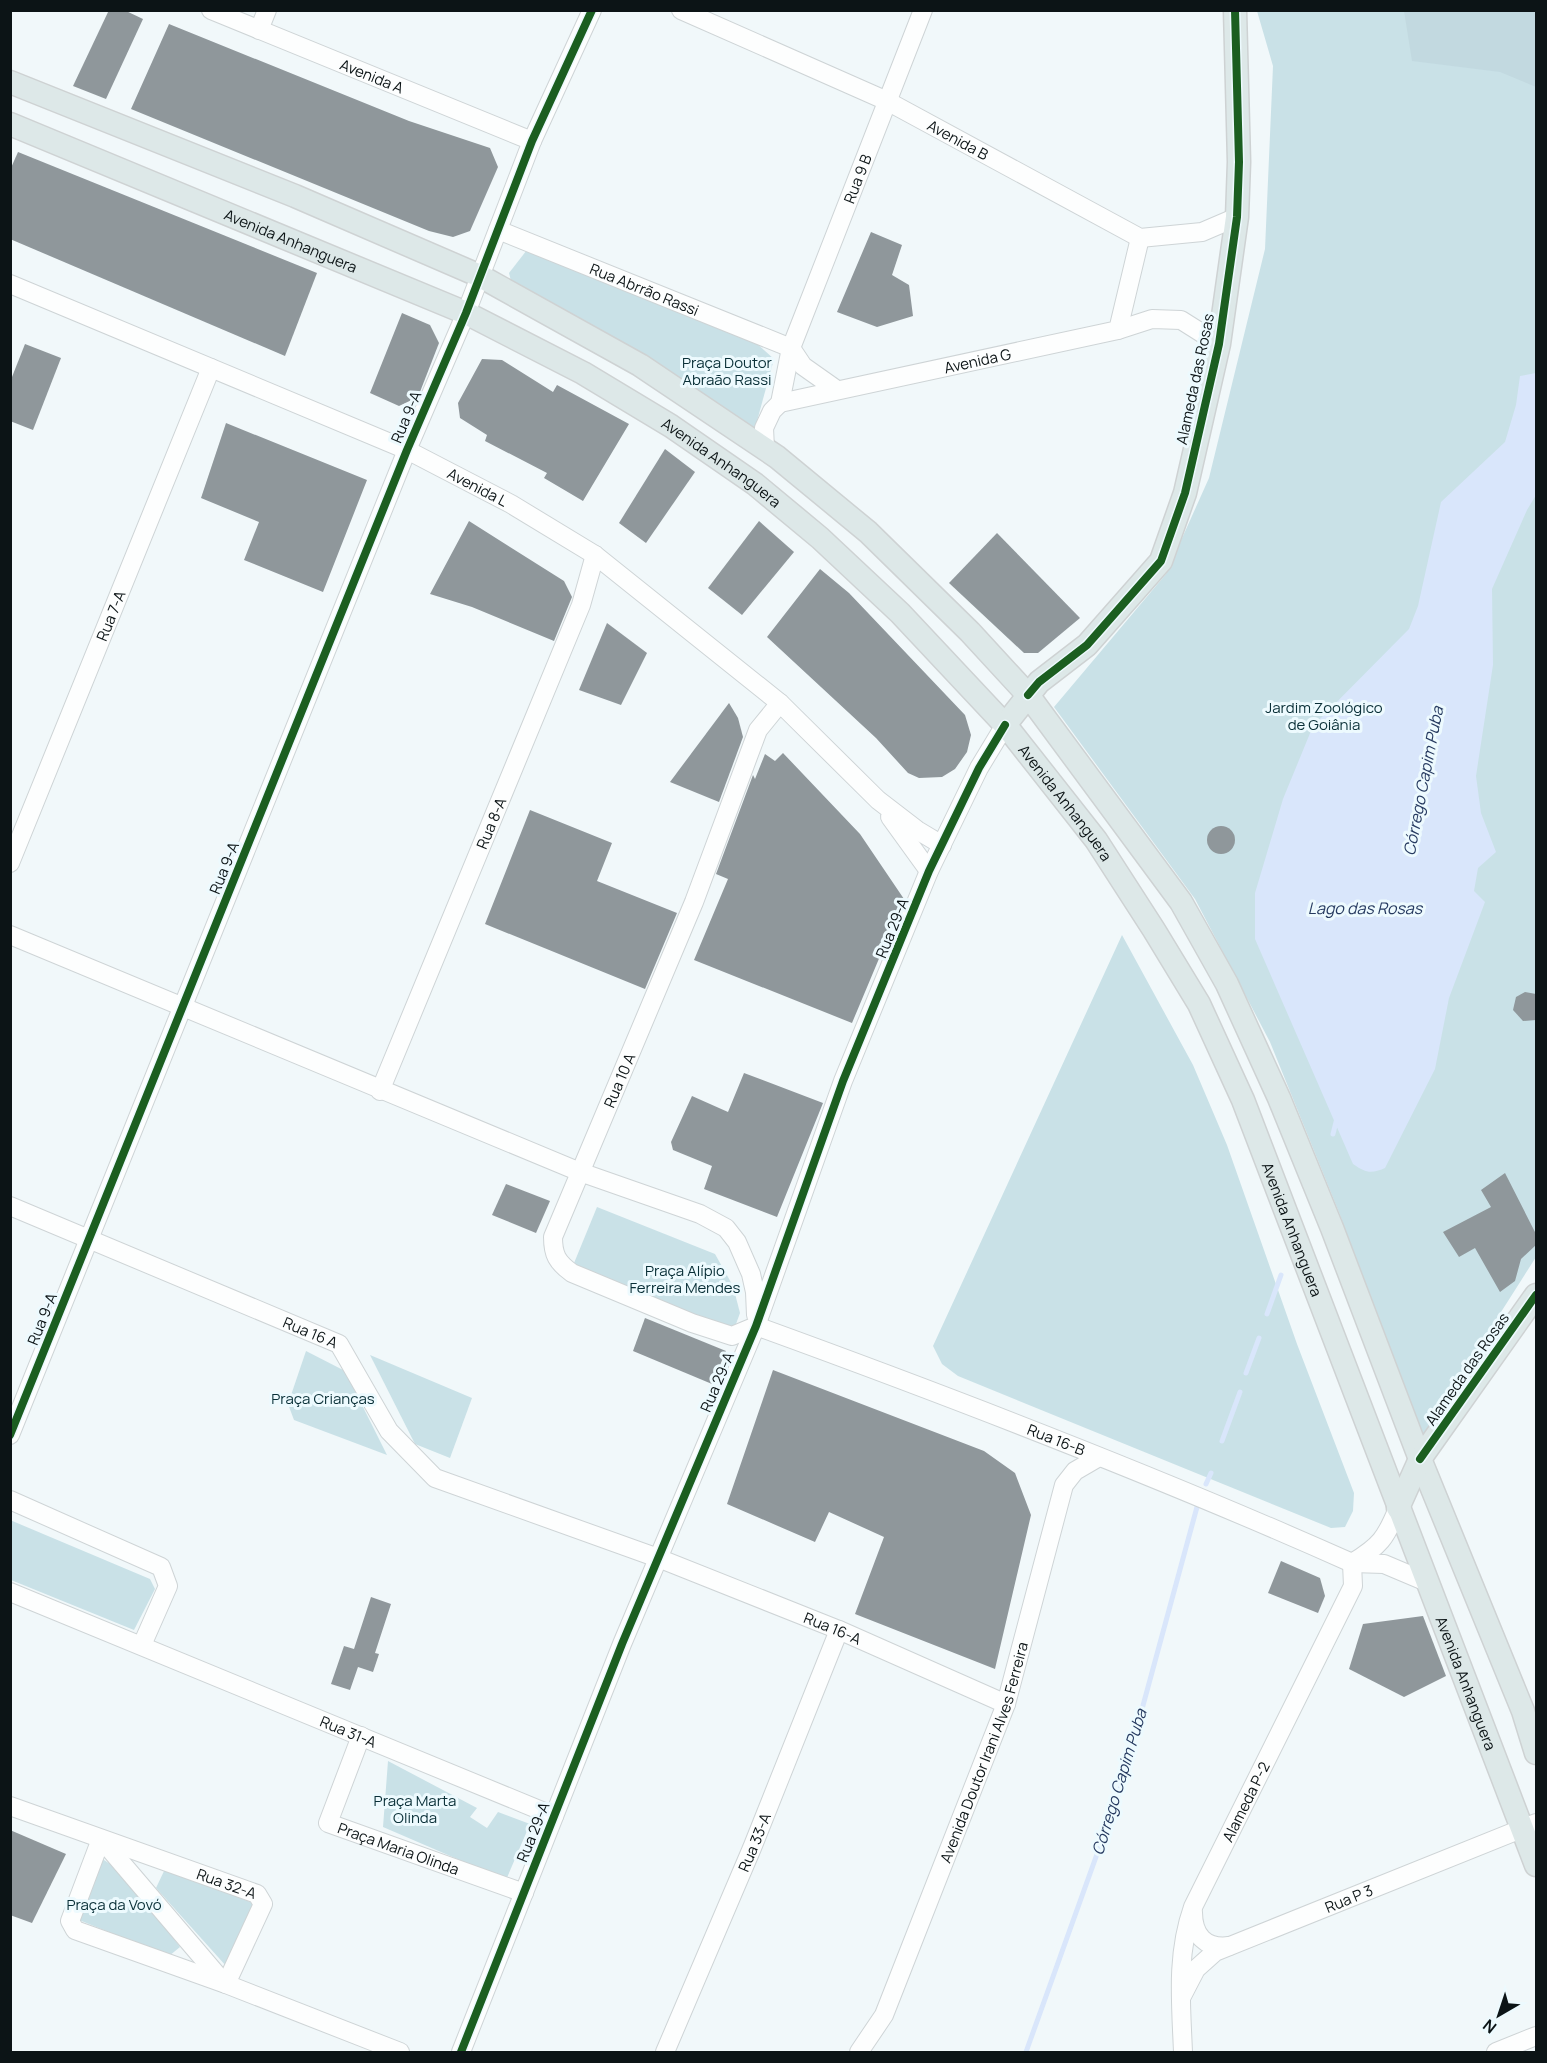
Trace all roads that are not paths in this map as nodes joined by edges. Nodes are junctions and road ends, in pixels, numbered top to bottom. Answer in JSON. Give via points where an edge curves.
{"nodes":[{"id":1,"x":211,"y":10,"type":"edge"},
{"id":2,"x":267,"y":10,"type":"edge"},
{"id":3,"x":592,"y":10,"type":"edge"},
{"id":4,"x":681,"y":10,"type":"edge"},
{"id":5,"x":923,"y":10,"type":"edge"},
{"id":6,"x":1235,"y":10,"type":"edge"},
{"id":7,"x":259,"y":30,"type":"junction"},
{"id":8,"x":10,"y":82,"type":"edge"},
{"id":9,"x":887,"y":101,"type":"junction"},
{"id":10,"x":10,"y":124,"type":"edge"},
{"id":11,"x":532,"y":141,"type":"junction"},
{"id":12,"x":1237,"y":217,"type":"junction"},
{"id":13,"x":498,"y":230,"type":"junction"},
{"id":14,"x":1140,"y":238,"type":"junction"},
{"id":15,"x":480,"y":276,"type":"junction"},
{"id":16,"x":11,"y":286,"type":"edge"},
{"id":17,"x":466,"y":313,"type":"junction"},
{"id":18,"x":1118,"y":330,"type":"junction"},
{"id":19,"x":1219,"y":344,"type":"junction"},
{"id":20,"x":791,"y":348,"type":"junction"},
{"id":21,"x":211,"y":368,"type":"junction"},
{"id":22,"x":837,"y":390,"type":"junction"},
{"id":23,"x":780,"y":403,"type":"junction"},
{"id":24,"x":759,"y":437,"type":"junction"},
{"id":25,"x":407,"y":450,"type":"junction"},
{"id":26,"x":595,"y":555,"type":"junction"},
{"id":27,"x":1029,"y":694,"type":"junction"},
{"id":28,"x":780,"y":703,"type":"junction"},
{"id":29,"x":1005,"y":725,"type":"junction"},
{"id":30,"x":878,"y":800,"type":"junction"},
{"id":31,"x":942,"y":844,"type":"junction"},
{"id":32,"x":10,"y":863,"type":"edge"},
{"id":33,"x":929,"y":871,"type":"junction"},
{"id":34,"x":10,"y":935,"type":"edge"},
{"id":35,"x":182,"y":1007,"type":"junction"},
{"id":36,"x":380,"y":1090,"type":"junction"},
{"id":37,"x":580,"y":1172,"type":"junction"},
{"id":38,"x":10,"y":1206,"type":"edge"},
{"id":39,"x":89,"y":1239,"type":"junction"},
{"id":40,"x":1536,"y":1295,"type":"edge"},
{"id":41,"x":756,"y":1326,"type":"junction"},
{"id":42,"x":11,"y":1430,"type":"edge"},
{"id":43,"x":1100,"y":1457,"type":"junction"},
{"id":44,"x":1420,"y":1458,"type":"junction"},
{"id":45,"x":10,"y":1500,"type":"edge"},
{"id":46,"x":1398,"y":1509,"type":"junction"},
{"id":47,"x":658,"y":1558,"type":"junction"},
{"id":48,"x":1352,"y":1563,"type":"junction"},
{"id":49,"x":1429,"y":1583,"type":"junction"},
{"id":50,"x":10,"y":1592,"type":"edge"},
{"id":51,"x":839,"y":1630,"type":"junction"},
{"id":52,"x":142,"y":1645,"type":"junction"},
{"id":53,"x":1006,"y":1704,"type":"junction"},
{"id":54,"x":1530,"y":1708,"type":"edge"},
{"id":55,"x":361,"y":1736,"type":"junction"},
{"id":56,"x":1536,"y":1753,"type":"edge"},
{"id":57,"x":10,"y":1806,"type":"edge"},
{"id":58,"x":554,"y":1816,"type":"junction"},
{"id":59,"x":1530,"y":1826,"type":"edge"},
{"id":60,"x":101,"y":1839,"type":"junction"},
{"id":61,"x":1536,"y":1865,"type":"edge"},
{"id":62,"x":524,"y":1893,"type":"junction"},
{"id":63,"x":1193,"y":1907,"type":"junction"},
{"id":64,"x":1233,"y":1945,"type":"junction"},
{"id":65,"x":226,"y":1984,"type":"junction"},
{"id":66,"x":1180,"y":2000,"type":"junction"},
{"id":67,"x":1536,"y":2036,"type":"edge"},
{"id":68,"x":400,"y":2052,"type":"edge"},
{"id":69,"x":461,"y":2052,"type":"edge"},
{"id":70,"x":665,"y":2052,"type":"edge"},
{"id":71,"x":859,"y":2052,"type":"edge"},
{"id":72,"x":1183,"y":2052,"type":"edge"},
{"id":73,"x":1496,"y":2052,"type":"edge"}],
"edges":[{"from":1,"to":7,"type":"street","name":"Avenida A"},
{"from":2,"to":7,"type":"street"},
{"from":3,"to":11,"type":"street"},
{"from":4,"to":9,"type":"street","name":"Avenida B"},
{"from":5,"to":9,"type":"street","name":"Rua 9 B"},
{"from":6,"to":12,"type":"main road","name":"Alameda das Rosas"},
{"from":7,"to":11,"type":"street","name":"Avenida A"},
{"from":8,"to":15,"type":"main road","via":[[295,196]]},
{"from":9,"to":14,"type":"street","name":"Avenida B"},
{"from":9,"to":20,"type":"street","name":"Rua 9 B"},
{"from":10,"to":17,"type":"main road","name":"Avenida Anhanguera"},
{"from":11,"to":13,"type":"street"},
{"from":12,"to":14,"type":"street","via":[[1202,232]]},
{"from":12,"to":19,"type":"main road","name":"Alameda das Rosas"},
{"from":13,"to":15,"type":"street"},
{"from":13,"to":20,"type":"street","name":"Rua Abrrão Rassi"},
{"from":14,"to":18,"type":"street"},
{"from":15,"to":17,"type":"street","name":"Rua 9-A"},
{"from":15,"to":24,"type":"main road"},
{"from":16,"to":21,"type":"street","name":"Avenida L"},
{"from":17,"to":25,"type":"street","name":"Rua 9-A"},
{"from":17,"to":29,"type":"main road","name":"Avenida Anhanguera","via":[[583,373],[671,426],[755,484],[900,613]]},
{"from":18,"to":19,"type":"street","name":"Avenida G","via":[[1152,319],[1181,320]]},
{"from":18,"to":22,"type":"street","name":"Avenida G"},
{"from":19,"to":27,"type":"main road","name":"Alameda das Rosas","via":[[1185,493],[1161,561],[1087,645]]},
{"from":20,"to":22,"type":"street","via":[[803,366]]},
{"from":20,"to":23,"type":"street","name":"Rua 9 B"},
{"from":21,"to":25,"type":"street","name":"Avenida L"},
{"from":21,"to":32,"type":"street","name":"Rua 7-A"},
{"from":22,"to":23,"type":"street","name":"Avenida G"},
{"from":23,"to":24,"type":"street"},
{"from":24,"to":27,"type":"main road","via":[[876,539]]},
{"from":25,"to":26,"type":"street","name":"Avenida L","via":[[511,504]]},
{"from":25,"to":35,"type":"street","name":"Rua 9-A"},
{"from":26,"to":28,"type":"street","name":"Avenida L"},
{"from":26,"to":36,"type":"street","name":"Rua 8-A","via":[[581,605]]},
{"from":27,"to":29,"type":"main road","name":"Alameda das Rosas"},
{"from":27,"to":44,"type":"main road","via":[[1181,902],[1227,984],[1328,1217]]},
{"from":28,"to":30,"type":"street","name":"Avenida L"},
{"from":28,"to":37,"type":"street","name":"Rua 10 A","via":[[758,730],[694,902]]},
{"from":29,"to":31,"type":"street","name":"Rua 29-A"},
{"from":29,"to":46,"type":"main road","name":"Avenida Anhanguera","via":[[1096,840],[1199,1004],[1243,1100]]},
{"from":30,"to":31,"type":"street","name":"Avenida L"},
{"from":30,"to":33,"type":"street","name":"Avenida L"},
{"from":31,"to":33,"type":"street","name":"Rua 29-A"},
{"from":33,"to":41,"type":"street","name":"Rua 29-A","via":[[843,1081]]},
{"from":34,"to":35,"type":"street"},
{"from":35,"to":36,"type":"street"},
{"from":35,"to":39,"type":"street","name":"Rua 9-A"},
{"from":36,"to":37,"type":"street"},
{"from":37,"to":41,"type":"street","via":[[700,1214],[726,1228],[751,1274],[756,1292]]},
{"from":37,"to":41,"type":"street","name":"Rua 10 A","via":[[553,1237],[553,1254],[561,1265],[572,1274],[732,1336]]},
{"from":38,"to":39,"type":"street","name":"Rua 16 A"},
{"from":39,"to":42,"type":"street","name":"Rua 9-A"},
{"from":39,"to":47,"type":"street","name":"Rua 16 A","via":[[339,1344],[388,1431],[435,1478]]},
{"from":40,"to":44,"type":"main road","name":"Alameda das Rosas"},
{"from":41,"to":43,"type":"street","name":"Rua 16-B"},
{"from":41,"to":47,"type":"street","name":"Rua 29-A"},
{"from":43,"to":48,"type":"street","name":"Rua 16-B"},
{"from":43,"to":53,"type":"street","name":"Avenida Doutor Irani Alves Ferreira","via":[[1075,1471],[1064,1485]]},
{"from":44,"to":46,"type":"main road","name":"Alameda das Rosas"},
{"from":44,"to":54,"type":"main road"},
{"from":45,"to":52,"type":"street","via":[[161,1567],[168,1586]]},
{"from":46,"to":48,"type":"street","via":[[1383,1540]]},
{"from":46,"to":49,"type":"main road","name":"Avenida Anhanguera"},
{"from":47,"to":51,"type":"street","name":"Rua 16-A"},
{"from":47,"to":58,"type":"street","name":"Rua 29-A"},
{"from":48,"to":49,"type":"street","name":"Rua 16-B","via":[[1384,1564]]},
{"from":48,"to":63,"type":"street","name":"Alameda P-2","via":[[1353,1586]]},
{"from":49,"to":59,"type":"main road","name":"Avenida Anhanguera"},
{"from":50,"to":52,"type":"street","name":"Rua 31-A"},
{"from":51,"to":53,"type":"street","name":"Rua 16-A"},
{"from":51,"to":70,"type":"street","name":"Rua 33-A"},
{"from":52,"to":55,"type":"street","name":"Rua 31-A"},
{"from":53,"to":71,"type":"street","name":"Avenida Doutor Irani Alves Ferreira","via":[[884,2015]]},
{"from":54,"to":56,"type":"main road"},
{"from":55,"to":58,"type":"street","name":"Rua 31-A"},
{"from":55,"to":62,"type":"street","name":"Praça Maria Olinda","via":[[328,1823]]},
{"from":57,"to":60,"type":"street","name":"Rua 32-A"},
{"from":58,"to":62,"type":"street","name":"Rua 29-A"},
{"from":59,"to":61,"type":"main road","name":"Avenida Anhanguera"},
{"from":59,"to":64,"type":"street","name":"Rua P 3"},
{"from":60,"to":65,"type":"street","name":"Rua 32-A"},
{"from":60,"to":65,"type":"street","name":"Rua 32-A","via":[[70,1921],[75,1930]]},
{"from":60,"to":65,"type":"street","name":"Rua 32-A","via":[[261,1898],[262,1904]]},
{"from":62,"to":69,"type":"street","name":"Rua 29-A"},
{"from":63,"to":64,"type":"street","via":[[1200,1938],[1217,1947]]},
{"from":63,"to":66,"type":"street","name":"Alameda P-2","via":[[1181,1952]]},
{"from":64,"to":66,"type":"street","name":"Rua P 3","via":[[1202,1962]]},
{"from":65,"to":68,"type":"street","name":"Rua 32-A"},
{"from":66,"to":72,"type":"street","name":"Alameda P-2"},
{"from":67,"to":73,"type":"street"}]}
